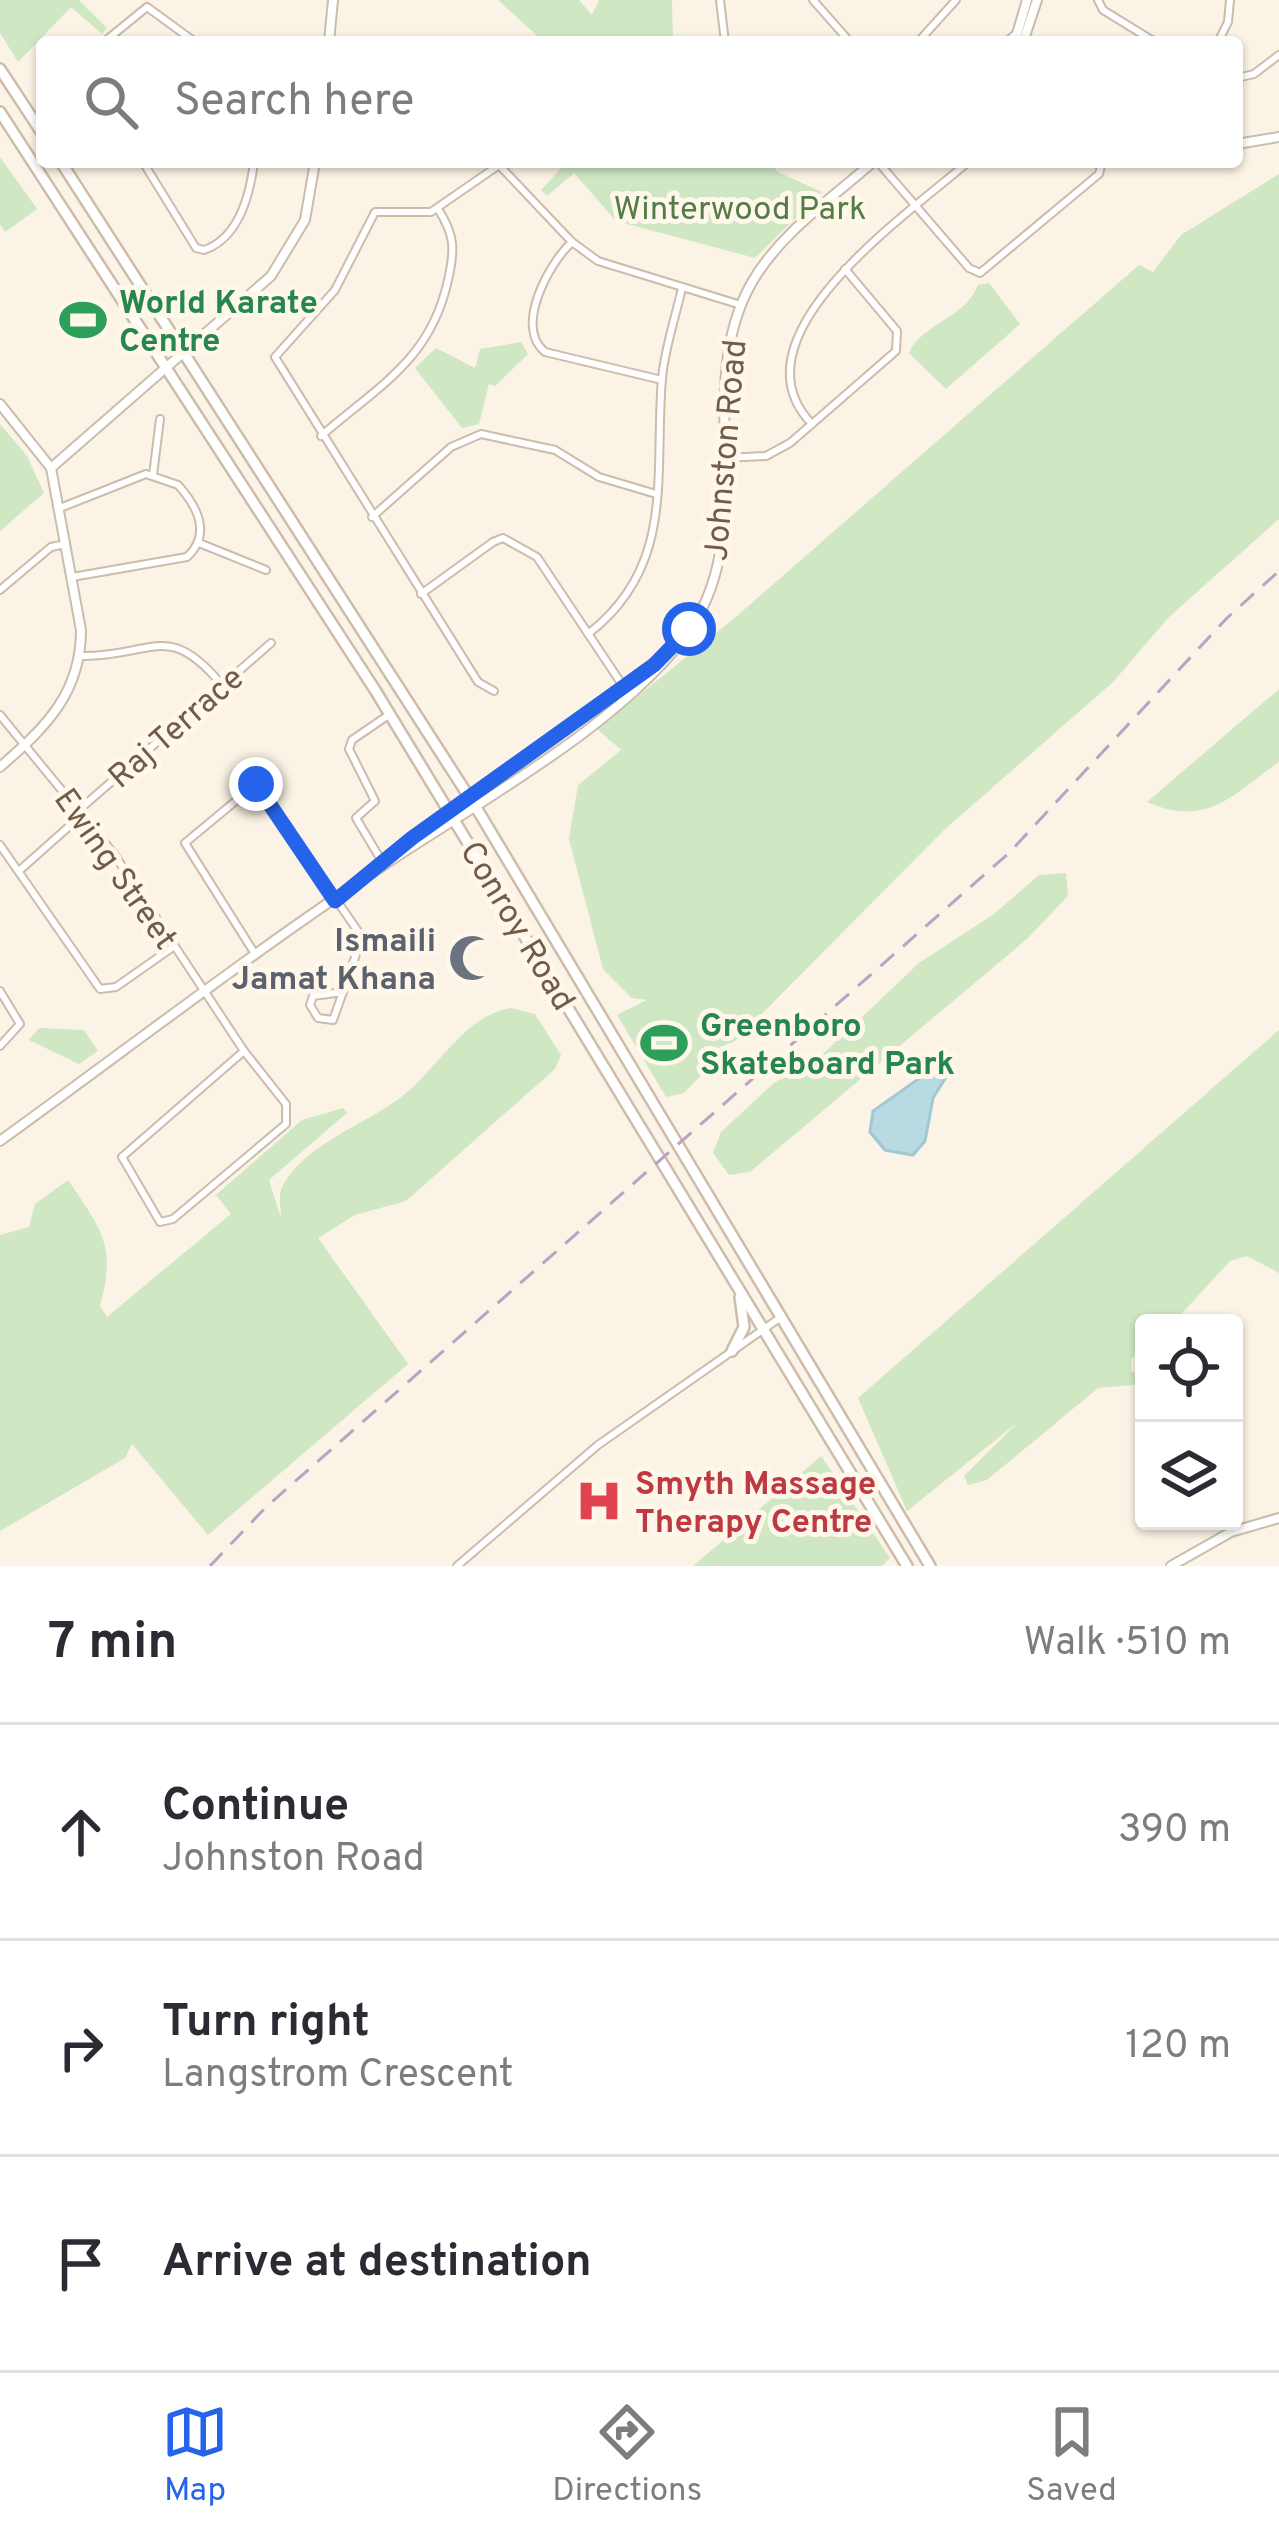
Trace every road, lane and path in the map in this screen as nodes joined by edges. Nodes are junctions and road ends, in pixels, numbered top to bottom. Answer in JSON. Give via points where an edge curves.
{"nodes":[{"id":1,"x":333,"y":0,"type":"edge"},
{"id":2,"x":720,"y":0,"type":"edge"},
{"id":3,"x":813,"y":0,"type":"edge"},
{"id":4,"x":939,"y":0,"type":"edge"},
{"id":5,"x":956,"y":0,"type":"edge"},
{"id":6,"x":1027,"y":0,"type":"edge"},
{"id":7,"x":1037,"y":0,"type":"edge"},
{"id":8,"x":1098,"y":0,"type":"edge"},
{"id":9,"x":1230,"y":0,"type":"edge"},
{"id":10,"x":950,"y":10,"type":"junction"},
{"id":11,"x":1022,"y":34,"type":"junction"},
{"id":12,"x":111,"y":36,"type":"edge"},
{"id":13,"x":187,"y":36,"type":"edge"},
{"id":14,"x":330,"y":36,"type":"edge"},
{"id":15,"x":724,"y":36,"type":"edge"},
{"id":16,"x":845,"y":36,"type":"edge"},
{"id":17,"x":924,"y":36,"type":"edge"},
{"id":18,"x":1019,"y":36,"type":"edge"},
{"id":19,"x":1027,"y":36,"type":"edge"},
{"id":20,"x":1144,"y":36,"type":"edge"},
{"id":21,"x":1221,"y":36,"type":"edge"},
{"id":22,"x":1279,"y":55,"type":"edge"},
{"id":23,"x":0,"y":69,"type":"edge"},
{"id":24,"x":1243,"y":77,"type":"edge"},
{"id":25,"x":0,"y":112,"type":"edge"},
{"id":26,"x":36,"y":124,"type":"edge"},
{"id":27,"x":1279,"y":136,"type":"edge"},
{"id":28,"x":1243,"y":143,"type":"edge"},
{"id":29,"x":36,"y":168,"type":"edge"},
{"id":30,"x":36,"y":168,"type":"edge"},
{"id":31,"x":65,"y":168,"type":"edge"},
{"id":32,"x":146,"y":168,"type":"edge"},
{"id":33,"x":253,"y":168,"type":"edge"},
{"id":34,"x":314,"y":168,"type":"edge"},
{"id":35,"x":489,"y":168,"type":"edge"},
{"id":36,"x":506,"y":168,"type":"edge"},
{"id":37,"x":869,"y":168,"type":"edge"},
{"id":38,"x":881,"y":168,"type":"edge"},
{"id":39,"x":961,"y":168,"type":"edge"},
{"id":40,"x":1100,"y":168,"type":"edge"},
{"id":41,"x":916,"y":207,"type":"junction"},
{"id":42,"x":437,"y":209,"type":"junction"},
{"id":43,"x":572,"y":242,"type":"junction"},
{"id":44,"x":845,"y":269,"type":"junction"},
{"id":45,"x":682,"y":288,"type":"junction"},
{"id":46,"x":741,"y":305,"type":"junction"},
{"id":47,"x":185,"y":351,"type":"junction"},
{"id":48,"x":166,"y":368,"type":"junction"},
{"id":49,"x":662,"y":380,"type":"junction"},
{"id":50,"x":0,"y":404,"type":"edge"},
{"id":51,"x":160,"y":419,"type":"dead end"},
{"id":52,"x":812,"y":424,"type":"junction"},
{"id":53,"x":321,"y":436,"type":"junction"},
{"id":54,"x":725,"y":458,"type":"junction"},
{"id":55,"x":51,"y":468,"type":"junction"},
{"id":56,"x":153,"y":475,"type":"junction"},
{"id":57,"x":656,"y":494,"type":"junction"},
{"id":58,"x":60,"y":508,"type":"junction"},
{"id":59,"x":372,"y":517,"type":"junction"},
{"id":60,"x":199,"y":543,"type":"junction"},
{"id":61,"x":66,"y":544,"type":"junction"},
{"id":62,"x":266,"y":570,"type":"dead end"},
{"id":63,"x":72,"y":578,"type":"junction"},
{"id":64,"x":0,"y":590,"type":"edge"},
{"id":65,"x":422,"y":594,"type":"junction"},
{"id":66,"x":588,"y":634,"type":"junction"},
{"id":67,"x":271,"y":644,"type":"dead end"},
{"id":68,"x":81,"y":656,"type":"junction"},
{"id":69,"x":387,"y":667,"type":"junction"},
{"id":70,"x":368,"y":680,"type":"junction"},
{"id":71,"x":222,"y":685,"type":"junction"},
{"id":72,"x":494,"y":691,"type":"dead end"},
{"id":73,"x":626,"y":691,"type":"junction"},
{"id":74,"x":390,"y":714,"type":"junction"},
{"id":75,"x":0,"y":715,"type":"edge"},
{"id":76,"x":24,"y":746,"type":"junction"},
{"id":77,"x":0,"y":766,"type":"edge"},
{"id":78,"x":472,"y":801,"type":"junction"},
{"id":79,"x":82,"y":812,"type":"junction"},
{"id":80,"x":452,"y":815,"type":"junction"},
{"id":81,"x":0,"y":845,"type":"edge"},
{"id":82,"x":384,"y":865,"type":"junction"},
{"id":83,"x":20,"y":870,"type":"junction"},
{"id":84,"x":335,"y":901,"type":"junction"},
{"id":85,"x":173,"y":946,"type":"junction"},
{"id":86,"x":257,"y":957,"type":"junction"},
{"id":87,"x":0,"y":991,"type":"edge"},
{"id":88,"x":343,"y":992,"type":"junction"},
{"id":89,"x":204,"y":995,"type":"junction"},
{"id":90,"x":0,"y":1046,"type":"edge"},
{"id":91,"x":244,"y":1052,"type":"junction"},
{"id":92,"x":0,"y":1141,"type":"edge"},
{"id":93,"x":737,"y":1286,"type":"junction"},
{"id":94,"x":781,"y":1317,"type":"junction"},
{"id":95,"x":764,"y":1331,"type":"junction"},
{"id":96,"x":733,"y":1351,"type":"junction"},
{"id":97,"x":1279,"y":1518,"type":"edge"},
{"id":98,"x":458,"y":1566,"type":"edge"},
{"id":99,"x":907,"y":1566,"type":"edge"},
{"id":100,"x":930,"y":1566,"type":"edge"},
{"id":101,"x":1171,"y":1566,"type":"edge"}],
"edges":[{"from":1,"to":14,"type":"street"},
{"from":2,"to":15,"type":"street"},
{"from":3,"to":16,"type":"street"},
{"from":4,"to":10,"type":"street"},
{"from":5,"to":10,"type":"street"},
{"from":6,"to":11,"type":"street"},
{"from":7,"to":11,"type":"street"},
{"from":8,"to":20,"type":"street"},
{"from":9,"to":21,"type":"street"},
{"from":10,"to":17,"type":"street"},
{"from":11,"to":18,"type":"street"},
{"from":11,"to":19,"type":"street"},
{"from":12,"to":13,"type":"street","via":[[147,7]]},
{"from":22,"to":24,"type":"street"},
{"from":23,"to":26,"type":"main road"},
{"from":25,"to":29,"type":"main road","name":"Conroy Road"},
{"from":27,"to":28,"type":"street"},
{"from":30,"to":48,"type":"main road","name":"Conroy Road"},
{"from":31,"to":47,"type":"main road","name":"Conroy Road"},
{"from":32,"to":33,"type":"street","via":[[204,250],[235,224]]},
{"from":34,"to":47,"type":"street","via":[[290,252]]},
{"from":35,"to":42,"type":"street"},
{"from":36,"to":43,"type":"street"},
{"from":37,"to":46,"type":"street","name":"Johnston Road","via":[[777,249]]},
{"from":38,"to":41,"type":"street"},
{"from":39,"to":41,"type":"street"},
{"from":40,"to":41,"type":"street","via":[[980,273]]},
{"from":41,"to":44,"type":"street"},
{"from":42,"to":53,"type":"street","via":[[455,251],[433,333]]},
{"from":42,"to":53,"type":"street","via":[[375,212],[335,290],[274,357]]},
{"from":43,"to":45,"type":"street","via":[[608,266]]},
{"from":43,"to":49,"type":"street","via":[[546,267],[536,344]]},
{"from":44,"to":52,"type":"street","via":[[814,305],[793,353],[790,392]]},
{"from":44,"to":52,"type":"street","via":[[899,344]]},
{"from":45,"to":46,"type":"street"},
{"from":45,"to":49,"type":"street"},
{"from":46,"to":54,"type":"street","name":"Johnston Road","via":[[728,356]]},
{"from":47,"to":48,"type":"street"},
{"from":47,"to":69,"type":"main road","name":"Conroy Road"},
{"from":48,"to":55,"type":"street"},
{"from":48,"to":70,"type":"main road","name":"Conroy Road"},
{"from":49,"to":57,"type":"street"},
{"from":50,"to":55,"type":"street"},
{"from":51,"to":56,"type":"street"},
{"from":52,"to":54,"type":"street","via":[[774,452]]},
{"from":53,"to":59,"type":"street"},
{"from":54,"to":73,"type":"street","name":"Johnston Road","via":[[723,537],[705,603],[681,641]]},
{"from":55,"to":58,"type":"street"},
{"from":56,"to":58,"type":"street"},
{"from":56,"to":60,"type":"street","via":[[188,497],[200,518]]},
{"from":57,"to":59,"type":"street","via":[[599,478],[555,450],[481,434],[451,447]]},
{"from":57,"to":66,"type":"street","via":[[643,572],[626,601]]},
{"from":58,"to":61,"type":"street"},
{"from":59,"to":65,"type":"street"},
{"from":60,"to":62,"type":"street"},
{"from":60,"to":63,"type":"street","via":[[175,561]]},
{"from":61,"to":63,"type":"street"},
{"from":61,"to":64,"type":"street","via":[[51,547]]},
{"from":63,"to":68,"type":"street"},
{"from":65,"to":66,"type":"street","via":[[493,542],[512,539],[537,556]]},
{"from":65,"to":72,"type":"street","via":[[478,682]]},
{"from":66,"to":73,"type":"street"},
{"from":67,"to":71,"type":"street","name":"Raj Terrace"},
{"from":68,"to":71,"type":"street","via":[[180,646]]},
{"from":68,"to":76,"type":"street","via":[[62,705]]},
{"from":69,"to":70,"type":"main road"},
{"from":69,"to":78,"type":"main road","name":"Conroy Road"},
{"from":70,"to":74,"type":"main road","name":"Conroy Road"},
{"from":71,"to":79,"type":"street","name":"Raj Terrace"},
{"from":73,"to":78,"type":"street","name":"Johnston Road"},
{"from":74,"to":80,"type":"main road","name":"Conroy Road"},
{"from":74,"to":82,"type":"street","via":[[349,749],[375,801],[356,818]]},
{"from":75,"to":76,"type":"street","name":"Ewing Street"},
{"from":76,"to":77,"type":"street"},
{"from":76,"to":79,"type":"street","name":"Ewing Street"},
{"from":78,"to":80,"type":"street","name":"Johnston Road"},
{"from":78,"to":94,"type":"main road","name":"Conroy Road"},
{"from":79,"to":83,"type":"street","name":"Raj Terrace"},
{"from":79,"to":85,"type":"street","name":"Ewing Street"},
{"from":80,"to":82,"type":"street","name":"Johnston Road"},
{"from":80,"to":93,"type":"main road","name":"Conroy Road"},
{"from":81,"to":83,"type":"street"},
{"from":82,"to":84,"type":"street","name":"Johnston Road"},
{"from":83,"to":85,"type":"street","via":[[100,989],[116,987]]},
{"from":84,"to":86,"type":"street","name":"Johnston Road"},
{"from":84,"to":86,"type":"street","via":[[261,788],[250,785],[185,843]]},
{"from":84,"to":88,"type":"street","via":[[362,937]]},
{"from":85,"to":89,"type":"street","name":"Ewing Street"},
{"from":86,"to":89,"type":"street","name":"Johnston Road"},
{"from":87,"to":90,"type":"street","via":[[20,1024]]},
{"from":88,"to":88,"type":"street","via":[[313,996],[318,1018],[334,1020]]},
{"from":89,"to":91,"type":"street","name":"Ewing Street"},
{"from":89,"to":92,"type":"street","name":"Johnston Road"},
{"from":91,"to":91,"type":"street","name":"Ewing Street","via":[[122,1157],[160,1222],[286,1124],[286,1104]]},
{"from":93,"to":95,"type":"main road","name":"Conroy Road"},
{"from":93,"to":96,"type":"main road","via":[[744,1327]]},
{"from":94,"to":95,"type":"street"},
{"from":94,"to":100,"type":"main road","name":"Conroy Road"},
{"from":95,"to":96,"type":"street"},
{"from":95,"to":99,"type":"main road","name":"Conroy Road"},
{"from":96,"to":98,"type":"street","via":[[598,1445]]},
{"from":97,"to":101,"type":"street","via":[[1232,1532]]}]}
